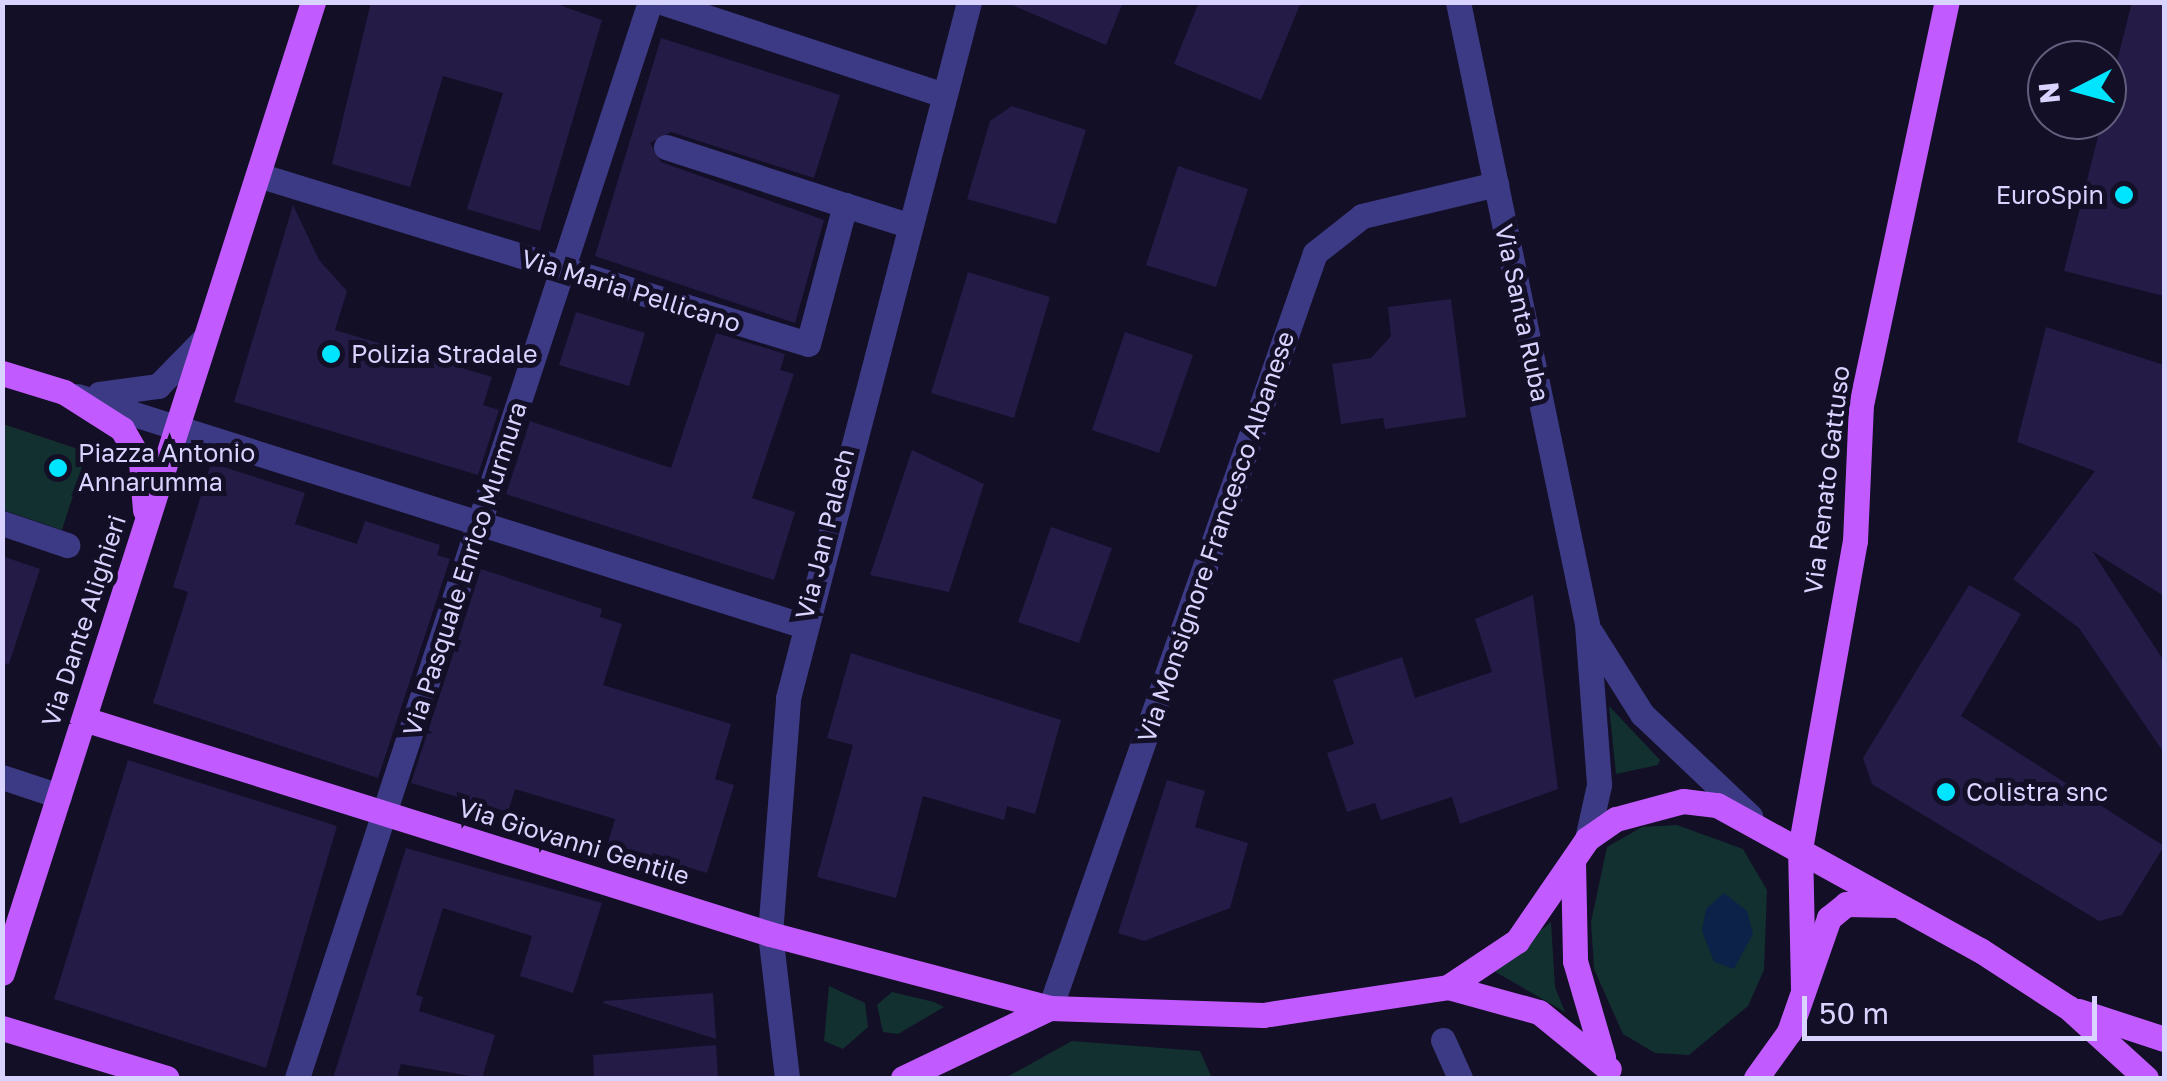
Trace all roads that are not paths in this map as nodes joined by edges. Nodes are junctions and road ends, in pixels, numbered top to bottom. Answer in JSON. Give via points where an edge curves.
{"nodes":[{"id":1,"x":313,"y":2,"type":"edge"},
{"id":2,"x":650,"y":2,"type":"edge"},
{"id":3,"x":661,"y":2,"type":"edge"},
{"id":4,"x":970,"y":2,"type":"edge"},
{"id":5,"x":1458,"y":2,"type":"edge"},
{"id":6,"x":1946,"y":2,"type":"edge"},
{"id":7,"x":940,"y":94,"type":"junction"},
{"id":8,"x":666,"y":147,"type":"dead end"},
{"id":9,"x":258,"y":175,"type":"junction"},
{"id":10,"x":1496,"y":184,"type":"junction"},
{"id":11,"x":845,"y":205,"type":"junction"},
{"id":12,"x":905,"y":224,"type":"junction"},
{"id":13,"x":562,"y":270,"type":"junction"},
{"id":14,"x":209,"y":331,"type":"junction"},
{"id":15,"x":2,"y":373,"type":"edge"},
{"id":16,"x":64,"y":392,"type":"junction"},
{"id":17,"x":178,"y":426,"type":"junction"},
{"id":18,"x":480,"y":523,"type":"junction"},
{"id":19,"x":2,"y":524,"type":"edge"},
{"id":20,"x":144,"y":534,"type":"junction"},
{"id":21,"x":67,"y":545,"type":"dead end"},
{"id":22,"x":1586,"y":624,"type":"junction"},
{"id":23,"x":801,"y":626,"type":"junction"},
{"id":24,"x":84,"y":720,"type":"junction"},
{"id":25,"x":2,"y":777,"type":"edge"},
{"id":26,"x":60,"y":796,"type":"junction"},
{"id":27,"x":384,"y":814,"type":"junction"},
{"id":28,"x":1750,"y":816,"type":"junction"},
{"id":29,"x":1588,"y":840,"type":"junction"},
{"id":30,"x":1800,"y":849,"type":"junction"},
{"id":31,"x":1573,"y":862,"type":"junction"},
{"id":32,"x":1914,"y":910,"type":"junction"},
{"id":33,"x":770,"y":934,"type":"junction"},
{"id":34,"x":2,"y":973,"type":"edge"},
{"id":35,"x":1448,"y":986,"type":"junction"},
{"id":36,"x":1802,"y":988,"type":"junction"},
{"id":37,"x":1050,"y":1008,"type":"junction"},
{"id":38,"x":2070,"y":1008,"type":"junction"},
{"id":39,"x":2,"y":1028,"type":"edge"},
{"id":40,"x":2164,"y":1039,"type":"edge"},
{"id":41,"x":1444,"y":1040,"type":"dead end"},
{"id":42,"x":1773,"y":1069,"type":"edge"},
{"id":43,"x":1616,"y":1074,"type":"edge"},
{"id":44,"x":167,"y":1078,"type":"edge"},
{"id":45,"x":297,"y":1078,"type":"edge"},
{"id":46,"x":787,"y":1078,"type":"edge"},
{"id":47,"x":903,"y":1078,"type":"edge"},
{"id":48,"x":1460,"y":1078,"type":"edge"},
{"id":49,"x":1756,"y":1078,"type":"edge"},
{"id":50,"x":2146,"y":1078,"type":"edge"}],
"edges":[{"from":1,"to":9,"type":"main road","name":"Via Dante Alighieri"},
{"from":2,"to":13,"type":"street","name":"Via Pasquale Enrico Murmura"},
{"from":3,"to":7,"type":"street"},
{"from":4,"to":7,"type":"street","name":"Via Jan Palach"},
{"from":5,"to":10,"type":"street","name":"Via Santa Ruba"},
{"from":6,"to":30,"type":"main road","name":"Via Renato Gattuso","via":[[1861,405],[1854,540]]},
{"from":7,"to":12,"type":"street","name":"Via Jan Palach"},
{"from":8,"to":11,"type":"street"},
{"from":9,"to":13,"type":"street","name":"Via Maria Pellicano"},
{"from":9,"to":14,"type":"main road","name":"Via Dante Alighieri"},
{"from":10,"to":22,"type":"street","name":"Via Santa Ruba"},
{"from":10,"to":37,"type":"street","name":"Via Monsignore Francesco Albanese","via":[[1362,216],[1315,253]]},
{"from":11,"to":12,"type":"street"},
{"from":11,"to":13,"type":"street","name":"Via Maria Pellicano","via":[[808,344]]},
{"from":12,"to":23,"type":"street","name":"Via Jan Palach"},
{"from":13,"to":18,"type":"street","name":"Via Pasquale Enrico Murmura"},
{"from":14,"to":16,"type":"street","via":[[158,386]]},
{"from":14,"to":17,"type":"main road","name":"Via Dante Alighieri"},
{"from":15,"to":16,"type":"main road"},
{"from":16,"to":17,"type":"street"},
{"from":16,"to":20,"type":"main road","via":[[134,444],[146,481]]},
{"from":17,"to":18,"type":"street"},
{"from":17,"to":20,"type":"main road","name":"Via Dante Alighieri"},
{"from":18,"to":23,"type":"street"},
{"from":18,"to":27,"type":"street","name":"Via Pasquale Enrico Murmura"},
{"from":19,"to":21,"type":"street"},
{"from":20,"to":24,"type":"main road","name":"Via Dante Alighieri"},
{"from":22,"to":28,"type":"street","name":"Via Santa Ruba","via":[[1642,714]]},
{"from":22,"to":29,"type":"street","name":"Via Santa Ruba","via":[[1599,785]]},
{"from":23,"to":33,"type":"street","name":"Via Jan Palach","via":[[779,766]]},
{"from":24,"to":26,"type":"main road","name":"Via Dante Alighieri"},
{"from":24,"to":27,"type":"main road","name":"Via Giovanni Gentile"},
{"from":25,"to":26,"type":"street"},
{"from":26,"to":34,"type":"main road","name":"Via Dante Alighieri"},
{"from":27,"to":33,"type":"main road","name":"Via Giovanni Gentile"},
{"from":27,"to":45,"type":"street","name":"Via Pasquale Enrico Murmura"},
{"from":28,"to":29,"type":"main road","via":[[1682,802],[1616,819]]},
{"from":28,"to":30,"type":"main road"},
{"from":29,"to":31,"type":"main road"},
{"from":30,"to":32,"type":"main road"},
{"from":30,"to":36,"type":"main road","name":"Via Renato Gattuso"},
{"from":31,"to":35,"type":"main road","via":[[1517,941]]},
{"from":31,"to":43,"type":"main road","via":[[1574,962]]},
{"from":32,"to":36,"type":"main road","via":[[1846,904],[1829,918]]},
{"from":32,"to":38,"type":"main road"},
{"from":33,"to":37,"type":"main road","name":"Via Giovanni Gentile"},
{"from":33,"to":46,"type":"street","name":"Via Jan Palach"},
{"from":35,"to":37,"type":"main road","name":"Via Giovanni Gentile","via":[[1247,1016]]},
{"from":35,"to":43,"type":"main road","via":[[1539,1012]]},
{"from":36,"to":42,"type":"main road"},
{"from":37,"to":47,"type":"main road"},
{"from":38,"to":40,"type":"main road"},
{"from":38,"to":50,"type":"main road"},
{"from":39,"to":44,"type":"main road"},
{"from":41,"to":48,"type":"street"},
{"from":42,"to":49,"type":"main road"}]}
